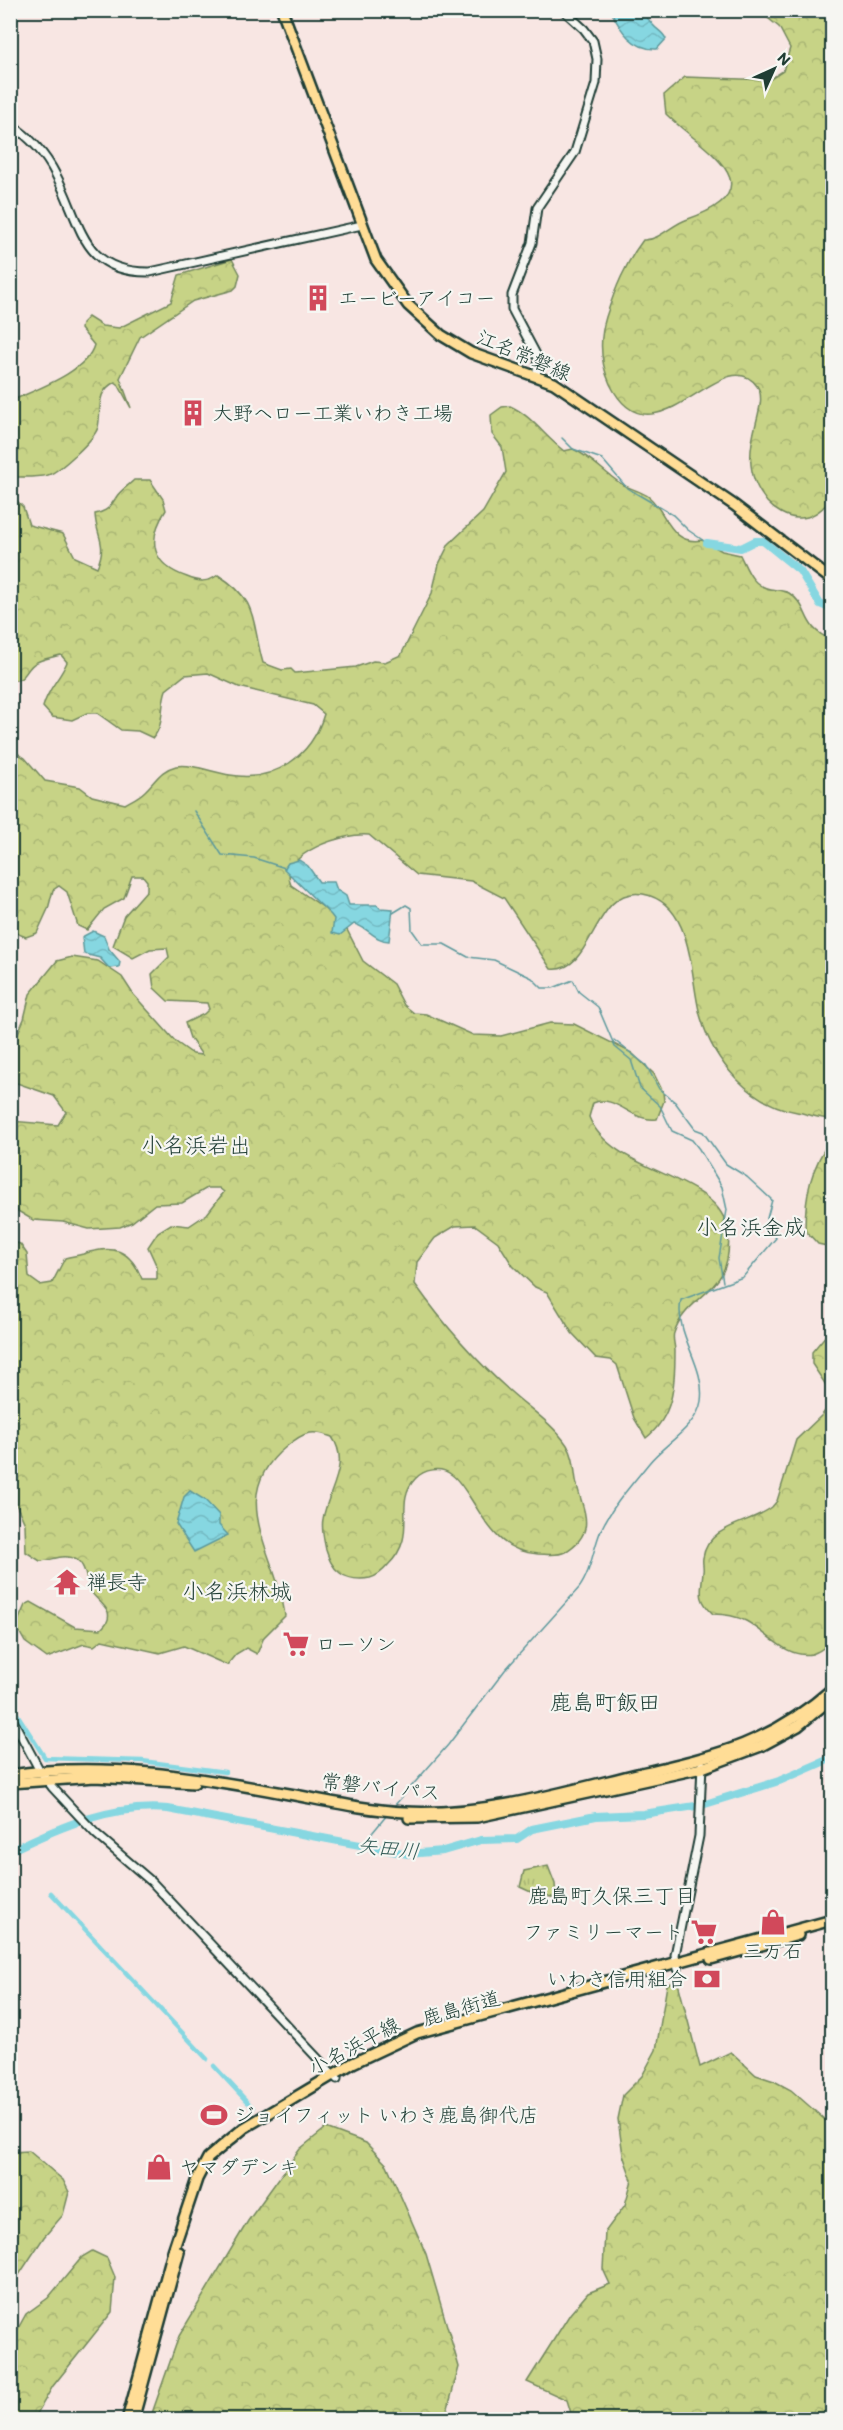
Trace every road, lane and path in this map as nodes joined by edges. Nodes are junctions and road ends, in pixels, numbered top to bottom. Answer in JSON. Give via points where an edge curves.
{"nodes":[{"id":1,"x":282,"y":10,"type":"edge"},
{"id":2,"x":562,"y":10,"type":"edge"},
{"id":3,"x":10,"y":124,"type":"edge"},
{"id":4,"x":362,"y":225,"type":"junction"},
{"id":5,"x":536,"y":375,"type":"junction"},
{"id":6,"x":832,"y":580,"type":"edge"},
{"id":7,"x":832,"y":1689,"type":"edge"},
{"id":8,"x":832,"y":1698,"type":"edge"},
{"id":9,"x":10,"y":1715,"type":"edge"},
{"id":10,"x":702,"y":1763,"type":"junction"},
{"id":11,"x":10,"y":1775,"type":"edge"},
{"id":12,"x":43,"y":1775,"type":"junction"},
{"id":13,"x":10,"y":1783,"type":"edge"},
{"id":14,"x":832,"y":1920,"type":"edge"},
{"id":15,"x":832,"y":1925,"type":"edge"},
{"id":16,"x":677,"y":1966,"type":"junction"},
{"id":17,"x":335,"y":2077,"type":"junction"},
{"id":18,"x":127,"y":2420,"type":"edge"},
{"id":19,"x":133,"y":2420,"type":"edge"}],
"edges":[{"from":1,"to":4,"type":"main road","name":"江名常磐線"},
{"from":2,"to":5,"type":"street","via":[[593,41],[596,83],[575,152],[537,208],[528,260],[511,301],[539,360]]},
{"from":3,"to":4,"type":"street","via":[[32,141],[50,166],[89,248],[102,260],[129,271],[150,272]]},
{"from":4,"to":5,"type":"main road","name":"江名常磐線","via":[[389,282],[427,323],[471,353]]},
{"from":5,"to":6,"type":"main road","name":"江名常磐線","via":[[554,383],[734,505]]},
{"from":7,"to":10,"type":"main road","name":"常磐バイパス","via":[[795,1719],[758,1740]]},
{"from":8,"to":10,"type":"main road","name":"常磐バイパス","via":[[798,1726],[761,1746]]},
{"from":9,"to":12,"type":"street"},
{"from":10,"to":12,"type":"main road","name":"常磐バイパス","via":[[477,1811],[401,1815],[167,1774],[121,1770]]},
{"from":10,"to":16,"type":"street","via":[[699,1836],[675,1955]]},
{"from":11,"to":12,"type":"main road","name":"常磐バイパス"},
{"from":12,"to":13,"type":"main road","name":"常磐バイパス"},
{"from":12,"to":17,"type":"street","via":[[93,1831],[152,1882]]},
{"from":14,"to":16,"type":"main road","name":"小名浜平線"},
{"from":15,"to":16,"type":"main road"},
{"from":16,"to":17,"type":"main road","name":"小名浜平線","via":[[417,2033],[390,2044]]},
{"from":17,"to":18,"type":"main road","name":"小名浜平線","via":[[228,2140],[203,2166],[173,2251]]},
{"from":17,"to":19,"type":"main road","via":[[232,2142],[208,2168],[198,2189]]}]}
